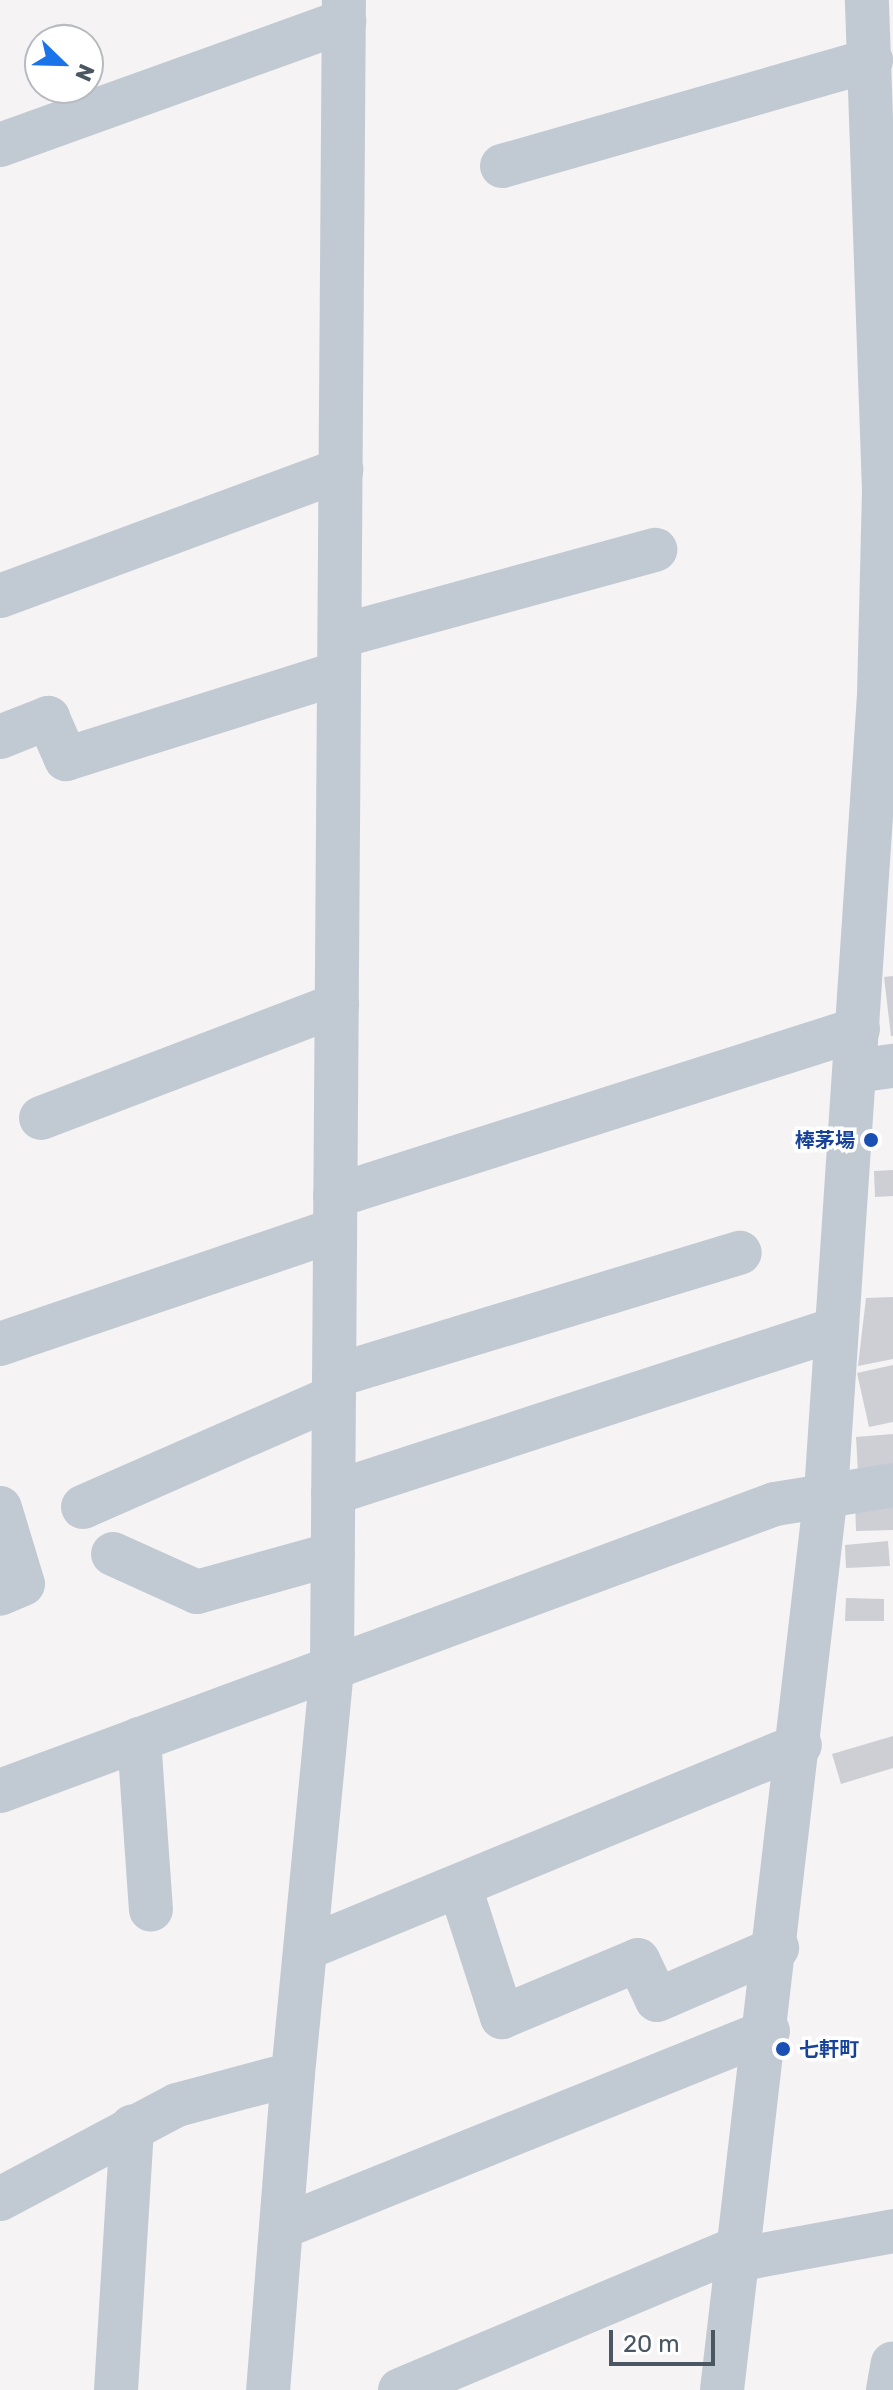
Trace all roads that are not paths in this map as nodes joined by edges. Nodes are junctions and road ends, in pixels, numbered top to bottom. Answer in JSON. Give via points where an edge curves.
{"nodes":[{"id":1,"x":867,"y":0,"type":"edge"},
{"id":2,"x":344,"y":10,"type":"edge"},
{"id":3,"x":871,"y":60,"type":"junction"},
{"id":4,"x":0,"y":145,"type":"edge"},
{"id":5,"x":502,"y":166,"type":"dead end"},
{"id":6,"x":341,"y":470,"type":"junction"},
{"id":7,"x":655,"y":550,"type":"dead end"},
{"id":8,"x":0,"y":596,"type":"edge"},
{"id":9,"x":340,"y":655,"type":"junction"},
{"id":10,"x":0,"y":737,"type":"edge"},
{"id":11,"x":337,"y":1005,"type":"junction"},
{"id":12,"x":869,"y":1055,"type":"edge"},
{"id":13,"x":41,"y":1118,"type":"dead end"},
{"id":14,"x":335,"y":1213,"type":"junction"},
{"id":15,"x":740,"y":1253,"type":"dead end"},
{"id":16,"x":836,"y":1329,"type":"junction"},
{"id":17,"x":0,"y":1344,"type":"edge"},
{"id":18,"x":334,"y":1386,"type":"junction"},
{"id":19,"x":893,"y":1485,"type":"edge"},
{"id":20,"x":333,"y":1493,"type":"junction"},
{"id":21,"x":826,"y":1493,"type":"junction"},
{"id":22,"x":83,"y":1507,"type":"dead end"},
{"id":23,"x":0,"y":1508,"type":"edge"},
{"id":24,"x":113,"y":1554,"type":"dead end"},
{"id":25,"x":333,"y":1554,"type":"junction"},
{"id":26,"x":0,"y":1594,"type":"edge"},
{"id":27,"x":332,"y":1666,"type":"junction"},
{"id":28,"x":139,"y":1739,"type":"junction"},
{"id":29,"x":800,"y":1745,"type":"junction"},
{"id":30,"x":0,"y":1791,"type":"edge"},
{"id":31,"x":460,"y":1887,"type":"junction"},
{"id":32,"x":151,"y":1910,"type":"dead end"},
{"id":33,"x":307,"y":1948,"type":"junction"},
{"id":34,"x":777,"y":1948,"type":"junction"},
{"id":35,"x":768,"y":2031,"type":"junction"},
{"id":36,"x":293,"y":2074,"type":"junction"},
{"id":37,"x":132,"y":2126,"type":"junction"},
{"id":38,"x":0,"y":2199,"type":"edge"},
{"id":39,"x":282,"y":2227,"type":"junction"},
{"id":40,"x":893,"y":2231,"type":"edge"},
{"id":41,"x":742,"y":2252,"type":"junction"},
{"id":42,"x":893,"y":2363,"type":"edge"},
{"id":43,"x":116,"y":2390,"type":"edge"},
{"id":44,"x":268,"y":2390,"type":"edge"},
{"id":45,"x":400,"y":2390,"type":"edge"},
{"id":46,"x":722,"y":2390,"type":"edge"},
{"id":47,"x":888,"y":2390,"type":"edge"}],
"edges":[{"from":1,"to":3,"type":"street"},
{"from":2,"to":4,"type":"street"},
{"from":2,"to":6,"type":"street"},
{"from":3,"to":5,"type":"street"},
{"from":3,"to":12,"type":"street","via":[[884,491]]},
{"from":6,"to":8,"type":"street"},
{"from":6,"to":9,"type":"street"},
{"from":7,"to":9,"type":"street"},
{"from":9,"to":10,"type":"street","via":[[66,759],[48,718]]},
{"from":9,"to":11,"type":"street"},
{"from":11,"to":13,"type":"street"},
{"from":11,"to":14,"type":"street"},
{"from":12,"to":14,"type":"street"},
{"from":12,"to":16,"type":"street"},
{"from":14,"to":17,"type":"street"},
{"from":14,"to":18,"type":"street"},
{"from":15,"to":18,"type":"street"},
{"from":16,"to":20,"type":"street"},
{"from":16,"to":21,"type":"street"},
{"from":18,"to":20,"type":"street"},
{"from":18,"to":22,"type":"street"},
{"from":19,"to":21,"type":"street"},
{"from":20,"to":25,"type":"street"},
{"from":21,"to":27,"type":"street","via":[[775,1504]]},
{"from":21,"to":29,"type":"street"},
{"from":23,"to":26,"type":"street","via":[[23,1584]]},
{"from":24,"to":25,"type":"street","via":[[197,1592]]},
{"from":25,"to":27,"type":"street"},
{"from":27,"to":28,"type":"street"},
{"from":27,"to":33,"type":"street"},
{"from":28,"to":30,"type":"street"},
{"from":28,"to":32,"type":"street"},
{"from":29,"to":31,"type":"street"},
{"from":29,"to":34,"type":"street"},
{"from":31,"to":33,"type":"street"},
{"from":31,"to":34,"type":"street","via":[[502,2017],[638,1960],[657,2000]]},
{"from":33,"to":36,"type":"street"},
{"from":34,"to":35,"type":"street"},
{"from":35,"to":39,"type":"street"},
{"from":35,"to":41,"type":"street"},
{"from":36,"to":37,"type":"street","via":[[177,2105]]},
{"from":36,"to":39,"type":"street"},
{"from":37,"to":38,"type":"street"},
{"from":37,"to":43,"type":"street"},
{"from":39,"to":44,"type":"street"},
{"from":40,"to":41,"type":"street"},
{"from":41,"to":45,"type":"street"},
{"from":41,"to":46,"type":"street"},
{"from":42,"to":47,"type":"street"}]}
